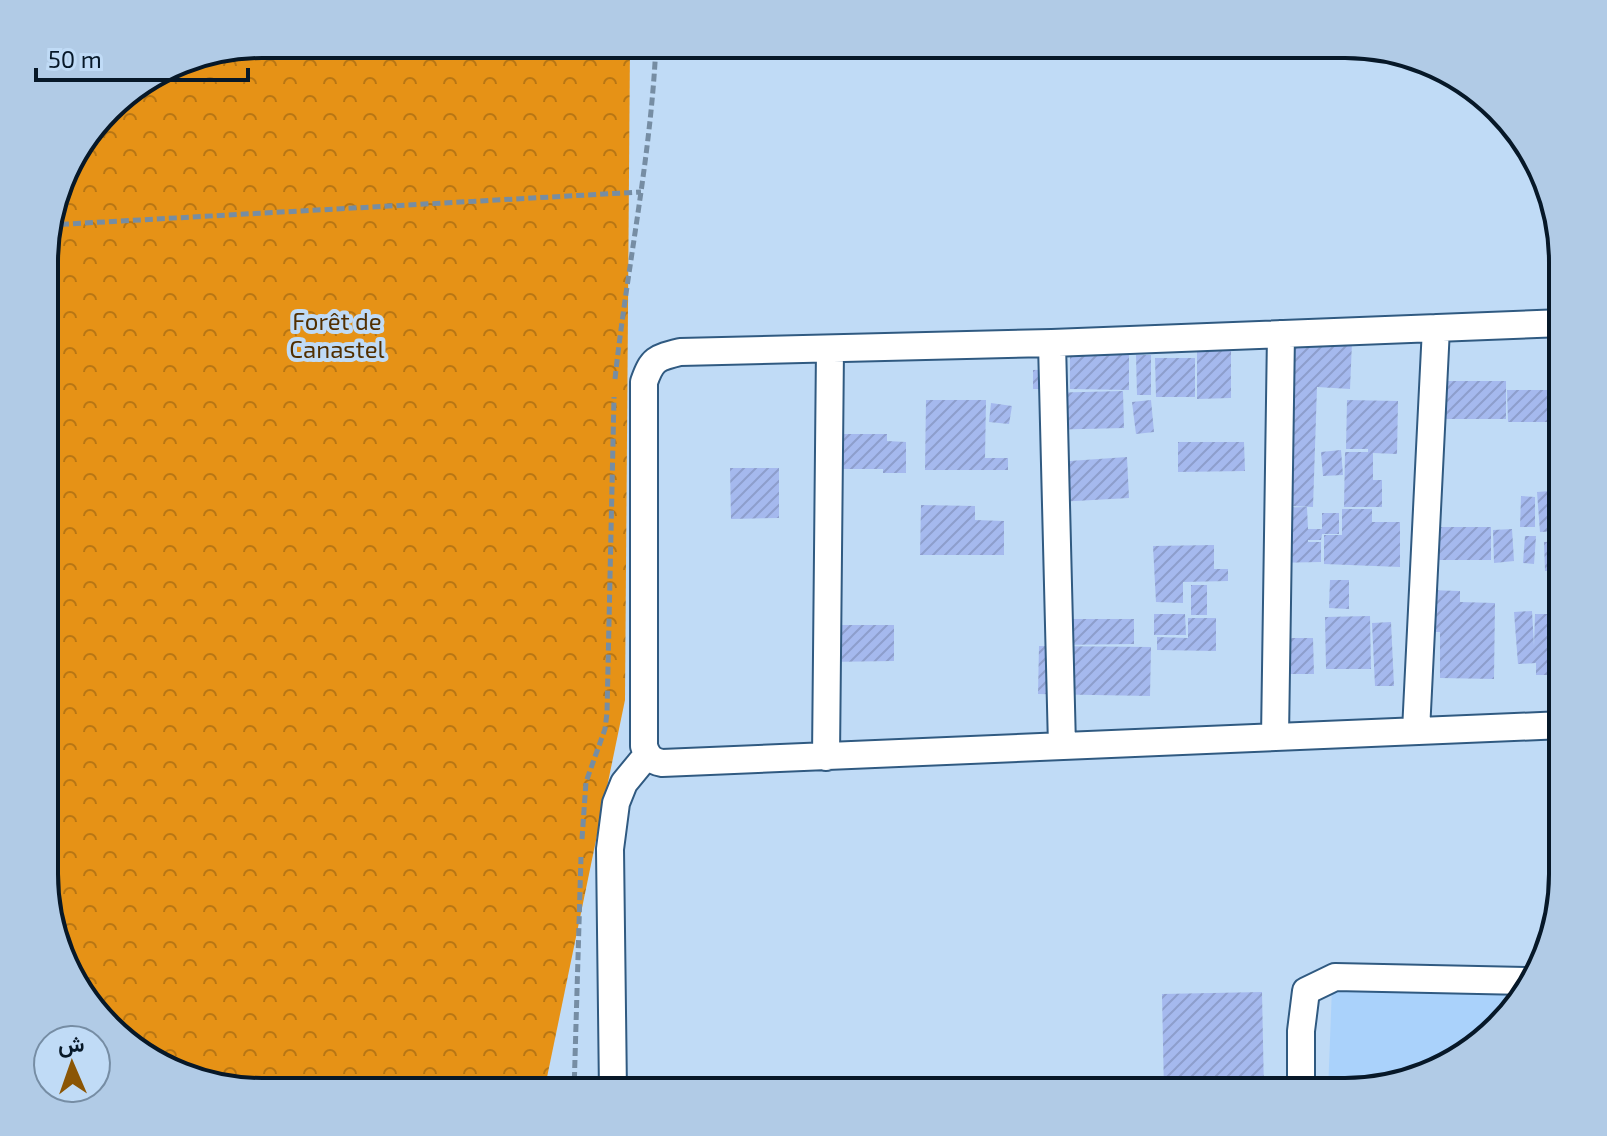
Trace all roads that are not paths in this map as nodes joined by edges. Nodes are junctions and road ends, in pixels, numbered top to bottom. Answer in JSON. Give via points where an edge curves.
{"nodes":[{"id":1,"x":1549,"y":324,"type":"edge"},
{"id":2,"x":1436,"y":328,"type":"junction"},
{"id":3,"x":1281,"y":334,"type":"junction"},
{"id":4,"x":1052,"y":343,"type":"junction"},
{"id":5,"x":830,"y":349,"type":"junction"},
{"id":6,"x":1549,"y":726,"type":"edge"},
{"id":7,"x":1416,"y":731,"type":"junction"},
{"id":8,"x":1275,"y":737,"type":"junction"},
{"id":9,"x":1062,"y":746,"type":"junction"},
{"id":10,"x":647,"y":755,"type":"junction"},
{"id":11,"x":826,"y":757,"type":"junction"},
{"id":12,"x":1519,"y":981,"type":"edge"},
{"id":13,"x":613,"y":1078,"type":"edge"},
{"id":14,"x":1301,"y":1078,"type":"edge"}],
"edges":[{"from":1,"to":2,"type":"street"},
{"from":2,"to":3,"type":"street"},
{"from":2,"to":7,"type":"street"},
{"from":3,"to":4,"type":"street"},
{"from":3,"to":8,"type":"street"},
{"from":4,"to":5,"type":"street"},
{"from":4,"to":9,"type":"street"},
{"from":5,"to":10,"type":"street","via":[[680,352],[659,357],[650,366],[644,382]]},
{"from":5,"to":11,"type":"street"},
{"from":6,"to":7,"type":"street"},
{"from":7,"to":8,"type":"street"},
{"from":8,"to":9,"type":"street"},
{"from":9,"to":11,"type":"street"},
{"from":10,"to":11,"type":"street","via":[[662,763]]},
{"from":10,"to":13,"type":"street","via":[[624,783],[616,803],[610,849]]},
{"from":12,"to":14,"type":"street","via":[[1335,977],[1306,991]]}]}
